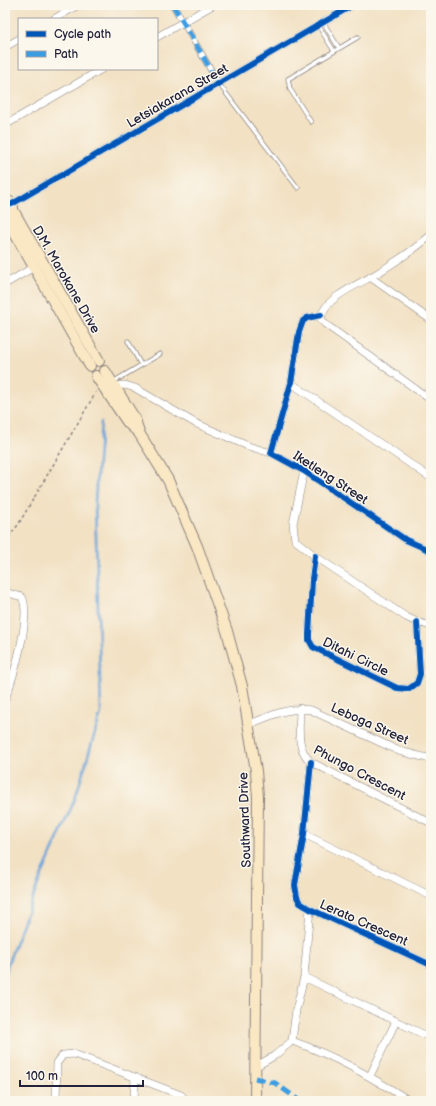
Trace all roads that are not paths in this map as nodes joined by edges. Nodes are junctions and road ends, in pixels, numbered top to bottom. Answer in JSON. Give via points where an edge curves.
{"nodes":[{"id":1,"x":78,"y":5,"type":"edge"},
{"id":2,"x":173,"y":5,"type":"edge"},
{"id":3,"x":213,"y":5,"type":"edge"},
{"id":4,"x":353,"y":5,"type":"edge"},
{"id":5,"x":428,"y":5,"type":"edge"},
{"id":6,"x":431,"y":10,"type":"edge"},
{"id":7,"x":56,"y":18,"type":"edge"},
{"id":8,"x":183,"y":22,"type":"junction"},
{"id":9,"x":321,"y":24,"type":"junction"},
{"id":10,"x":158,"y":36,"type":"edge"},
{"id":11,"x":358,"y":37,"type":"dead end"},
{"id":12,"x":18,"y":40,"type":"edge"},
{"id":13,"x":5,"y":47,"type":"edge"},
{"id":14,"x":339,"y":48,"type":"junction"},
{"id":15,"x":334,"y":51,"type":"junction"},
{"id":16,"x":100,"y":70,"type":"edge"},
{"id":17,"x":219,"y":84,"type":"junction"},
{"id":18,"x":311,"y":122,"type":"dead end"},
{"id":19,"x":5,"y":125,"type":"edge"},
{"id":20,"x":298,"y":188,"type":"dead end"},
{"id":21,"x":7,"y":206,"type":"edge"},
{"id":22,"x":429,"y":240,"type":"edge"},
{"id":23,"x":34,"y":267,"type":"junction"},
{"id":24,"x":370,"y":277,"type":"junction"},
{"id":25,"x":5,"y":284,"type":"edge"},
{"id":26,"x":321,"y":315,"type":"junction"},
{"id":27,"x":431,"y":320,"type":"edge"},
{"id":28,"x":128,"y":341,"type":"dead end"},
{"id":29,"x":160,"y":354,"type":"dead end"},
{"id":30,"x":95,"y":364,"type":"junction"},
{"id":31,"x":141,"y":365,"type":"junction"},
{"id":32,"x":100,"y":377,"type":"junction"},
{"id":33,"x":291,"y":383,"type":"junction"},
{"id":34,"x":113,"y":384,"type":"junction"},
{"id":35,"x":431,"y":400,"type":"edge"},
{"id":36,"x":139,"y":433,"type":"junction"},
{"id":37,"x":271,"y":453,"type":"junction"},
{"id":38,"x":304,"y":471,"type":"junction"},
{"id":39,"x":431,"y":478,"type":"edge"},
{"id":40,"x":197,"y":546,"type":"joint"},
{"id":41,"x":430,"y":549,"type":"edge"},
{"id":42,"x":315,"y":556,"type":"junction"},
{"id":43,"x":5,"y":592,"type":"edge"},
{"id":44,"x":417,"y":622,"type":"junction"},
{"id":45,"x":431,"y":626,"type":"edge"},
{"id":46,"x":5,"y":699,"type":"edge"},
{"id":47,"x":300,"y":708,"type":"junction"},
{"id":48,"x":249,"y":724,"type":"junction"},
{"id":49,"x":431,"y":759,"type":"edge"},
{"id":50,"x":311,"y":762,"type":"junction"},
{"id":51,"x":431,"y":823,"type":"edge"},
{"id":52,"x":304,"y":834,"type":"junction"},
{"id":53,"x":431,"y":896,"type":"edge"},
{"id":54,"x":310,"y":910,"type":"junction"},
{"id":55,"x":431,"y":965,"type":"edge"},
{"id":56,"x":304,"y":977,"type":"junction"},
{"id":57,"x":396,"y":1021,"type":"junction"},
{"id":58,"x":431,"y":1038,"type":"edge"},
{"id":59,"x":292,"y":1041,"type":"junction"},
{"id":60,"x":256,"y":1067,"type":"junction"},
{"id":61,"x":370,"y":1076,"type":"junction"},
{"id":62,"x":135,"y":1077,"type":"junction"},
{"id":63,"x":56,"y":1101,"type":"edge"},
{"id":64,"x":134,"y":1101,"type":"edge"},
{"id":65,"x":187,"y":1101,"type":"edge"},
{"id":66,"x":255,"y":1101,"type":"edge"},
{"id":67,"x":410,"y":1101,"type":"edge"}],
"edges":[{"from":1,"to":7,"type":"street"},
{"from":2,"to":8,"type":"street"},
{"from":3,"to":8,"type":"street"},
{"from":4,"to":9,"type":"street","name":"Letsiakarana Street"},
{"from":5,"to":6,"type":"street"},
{"from":8,"to":10,"type":"street"},
{"from":8,"to":17,"type":"street"},
{"from":9,"to":14,"type":"lane"},
{"from":9,"to":15,"type":"lane"},
{"from":9,"to":17,"type":"street","name":"Letsiakarana Street"},
{"from":11,"to":14,"type":"lane"},
{"from":12,"to":13,"type":"street"},
{"from":14,"to":15,"type":"lane"},
{"from":15,"to":18,"type":"lane","via":[[288,79],[290,89]]},
{"from":16,"to":19,"type":"street"},
{"from":17,"to":20,"type":"lane"},
{"from":17,"to":21,"type":"street","name":"Letsiakarana Street"},
{"from":21,"to":23,"type":"main road","name":"D.M. Marokane Drive"},
{"from":21,"to":30,"type":"main road","name":"D.M. Marokane Drive"},
{"from":22,"to":24,"type":"street"},
{"from":23,"to":25,"type":"street"},
{"from":23,"to":30,"type":"main road","name":"D.M. Marokane Drive"},
{"from":24,"to":26,"type":"street","via":[[339,296]]},
{"from":24,"to":27,"type":"street"},
{"from":26,"to":33,"type":"street","via":[[307,318],[301,326]]},
{"from":26,"to":35,"type":"street","via":[[325,324]]},
{"from":28,"to":31,"type":"lane"},
{"from":29,"to":31,"type":"lane"},
{"from":30,"to":32,"type":"main road","name":"D.M. Marokane Drive","via":[[91,372]]},
{"from":31,"to":34,"type":"lane"},
{"from":32,"to":34,"type":"main road","name":"D.M. Marokane Drive"},
{"from":32,"to":36,"type":"main road","name":"D.M. Marokane Drive","via":[[128,423]]},
{"from":33,"to":37,"type":"street"},
{"from":33,"to":39,"type":"street"},
{"from":34,"to":36,"type":"main road","name":"D.M. Marokane Drive","via":[[135,419]]},
{"from":34,"to":37,"type":"street","name":"Iketleng Street","via":[[135,388],[195,423]]},
{"from":36,"to":40,"type":"main road","name":"D.M. Marokane Drive","via":[[168,480]]},
{"from":37,"to":38,"type":"street","name":"Iketleng Street"},
{"from":38,"to":41,"type":"street","name":"Iketleng Street","via":[[406,540]]},
{"from":38,"to":42,"type":"street","via":[[293,535],[298,544]]},
{"from":40,"to":48,"type":"main road","name":"Southward Drive","via":[[227,631]]},
{"from":42,"to":44,"type":"street"},
{"from":42,"to":44,"type":"street","name":"Ditahi Circle","via":[[309,634],[313,647],[397,688],[409,689],[417,683],[420,674]]},
{"from":43,"to":46,"type":"street","via":[[22,597],[25,608],[17,664]]},
{"from":44,"to":45,"type":"street"},
{"from":47,"to":48,"type":"street"},
{"from":47,"to":49,"type":"street","name":"Leboga Street","via":[[322,714],[399,751]]},
{"from":47,"to":50,"type":"street","name":"Phungo Crescent","via":[[301,751]]},
{"from":48,"to":60,"type":"main road","name":"Southward Drive","via":[[256,771],[259,825]]},
{"from":50,"to":51,"type":"street","name":"Phungo Crescent"},
{"from":50,"to":52,"type":"street"},
{"from":52,"to":53,"type":"street"},
{"from":52,"to":54,"type":"street","via":[[298,857],[295,891],[300,903]]},
{"from":54,"to":55,"type":"street","name":"Lerato Crescent"},
{"from":54,"to":56,"type":"street"},
{"from":56,"to":57,"type":"street"},
{"from":56,"to":59,"type":"street"},
{"from":57,"to":58,"type":"street"},
{"from":57,"to":61,"type":"street"},
{"from":59,"to":60,"type":"street"},
{"from":59,"to":61,"type":"street","via":[[323,1052]]},
{"from":60,"to":66,"type":"main road","name":"Southward Drive"},
{"from":61,"to":67,"type":"street"},
{"from":62,"to":63,"type":"street","via":[[81,1055],[63,1055],[57,1063]]},
{"from":62,"to":64,"type":"street"},
{"from":62,"to":65,"type":"street","via":[[181,1095]]}]}
